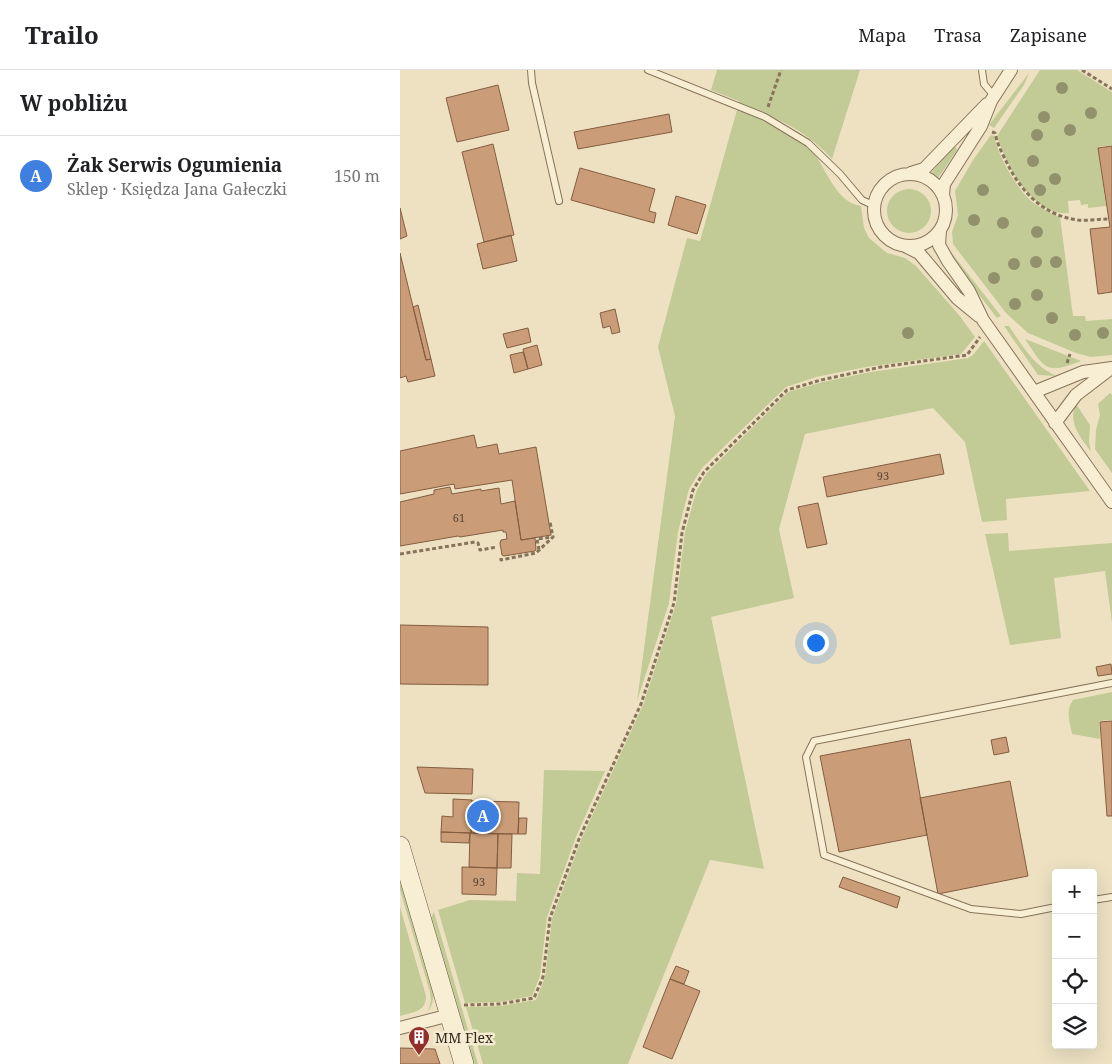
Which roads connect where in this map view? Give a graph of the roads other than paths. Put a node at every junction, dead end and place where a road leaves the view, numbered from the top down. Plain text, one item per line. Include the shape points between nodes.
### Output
1 (533, 70) edge
2 (648, 70) edge
3 (982, 70) edge
4 (1011, 70) edge
5 (992, 99) junction
6 (911, 174) junction
7 (943, 195) junction
8 (559, 201) dead end
9 (873, 205) junction
10 (940, 230) junction
11 (906, 246) junction
12 (983, 320) junction
13 (1111, 369) edge
14 (1034, 392) junction
15 (1054, 423) junction
16 (1112, 502) edge
17 (1112, 683) edge
18 (400, 846) edge
19 (1112, 897) edge
20 (1097, 899) edge
21 (1052, 909) edge
22 (457, 1010) junction
23 (400, 1028) edge
24 (464, 1064) edge

1 - 8 lane via 532,83
2 - 9 lane via 765,117 808,143 862,200
3 - 5 lane via 984,84
4 - 5 street
5 - 6 street via 924,169
5 - 7 street via 980,126 944,184
6 - 7 street via 928,178
6 - 9 street via 887,181
7 - 10 street via 945,218
9 - 11 street via 879,230 895,243
10 - 11 street via 928,241
10 - 12 street via 939,245 969,291
11 - 12 street via 919,253 957,298
12 - 14 street
13 - 14 street via 1083,372
13 - 15 street via 1076,395
14 - 15 street
15 - 16 street
17 - 21 lane via 814,741 806,757 824,855 971,909 1022,914
18 - 22 main road
19 - 20 lane
22 - 23 street
22 - 24 main road

